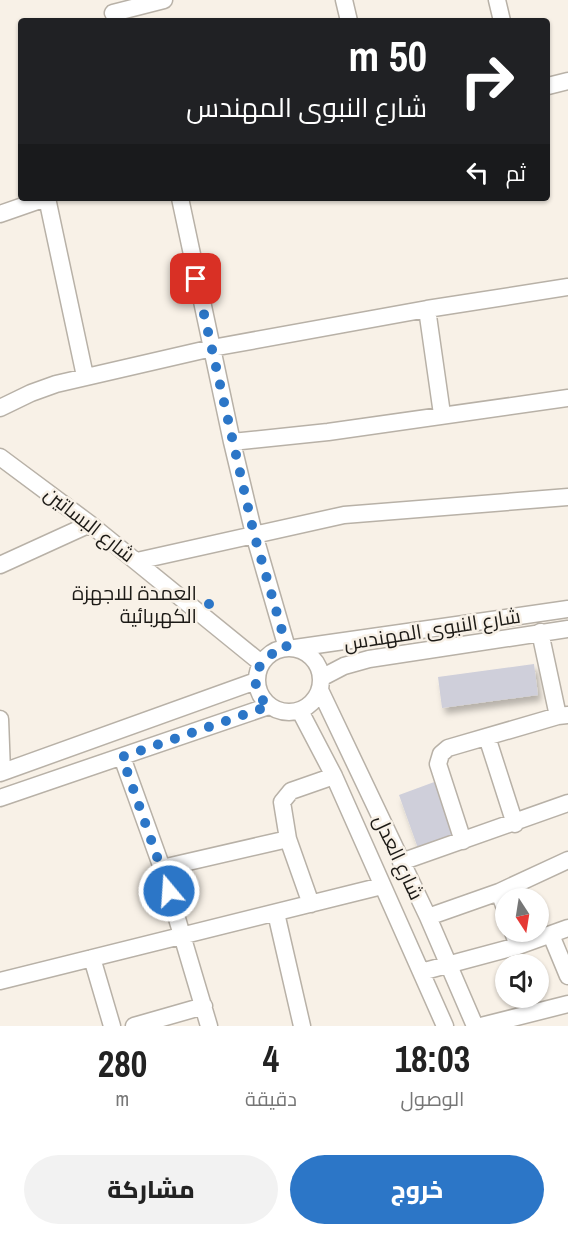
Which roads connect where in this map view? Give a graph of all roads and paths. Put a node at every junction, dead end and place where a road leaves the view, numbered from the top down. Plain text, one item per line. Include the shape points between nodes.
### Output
1 (164, 0) edge
2 (344, 0) edge
3 (497, 0) edge
4 (113, 11) edge
5 (348, 18) edge
6 (501, 18) edge
7 (568, 81) edge
8 (550, 86) edge
9 (38, 201) edge
10 (48, 201) edge
11 (181, 201) edge
12 (0, 213) edge
13 (568, 287) edge
14 (427, 309) junction
15 (212, 348) junction
16 (85, 376) junction
17 (568, 398) edge
18 (0, 408) edge
19 (442, 414) junction
20 (232, 442) junction
21 (0, 457) edge
22 (568, 497) edge
23 (90, 524) junction
24 (254, 534) junction
25 (137, 561) junction
26 (0, 565) edge
27 (568, 609) edge
28 (568, 629) edge
29 (540, 632) junction
30 (291, 648) junction
31 (261, 663) junction
32 (256, 681) junction
33 (321, 684) junction
34 (269, 706) junction
35 (300, 711) junction
36 (563, 716) edge
37 (0, 719) edge
38 (487, 737) junction
39 (122, 757) junction
40 (1, 772) edge
41 (334, 776) junction
42 (0, 798) edge
43 (568, 803) edge
44 (515, 824) junction
45 (288, 839) junction
46 (463, 841) junction
47 (568, 860) edge
48 (402, 862) junction
49 (162, 868) junction
50 (382, 886) junction
51 (508, 888) edge
52 (495, 893) edge
53 (311, 904) junction
54 (276, 913) junction
55 (428, 917) junction
56 (568, 928) edge
57 (551, 935) joint
58 (184, 936) junction
59 (507, 942) edge
60 (92, 958) junction
61 (449, 963) junction
62 (420, 972) junction
63 (568, 976) edge
64 (0, 981) edge
65 (568, 1004) edge
66 (204, 1006) junction
67 (112, 1026) edge
68 (134, 1026) edge
69 (209, 1026) edge
70 (302, 1026) edge
71 (445, 1026) edge
72 (475, 1026) edge
73 (481, 1026) edge

1 - 4 street
2 - 5 street
3 - 6 street
7 - 8 street
9 - 12 street
10 - 16 street
11 - 15 street
13 - 14 street
14 - 15 street
14 - 19 street
15 - 16 street
15 - 20 street
16 - 18 street via 31,393
17 - 19 street
19 - 20 street
20 - 24 street
21 - 23 street, شارع البساتين
22 - 24 street via 344,515
23 - 25 street, شارع البساتين
23 - 26 street
24 - 25 street
24 - 30 street
25 - 31 street, شارع البساتين
27 - 30 street, شارع النبوى المهندس
28 - 29 street, شارع النبوى المهندس
29 - 33 street, شارع النبوى المهندس via 369,659 344,666
29 - 36 street
30 - 31 street via 277,650
30 - 33 street via 313,659
31 - 32 street
32 - 34 street
32 - 40 street
33 - 35 street via 309,706
33 - 48 street, شارع العدل
34 - 35 street via 289,713
34 - 39 street
35 - 41 street, شارع العدل
36 - 38 street
37 - 40 street
38 - 44 street
38 - 46 street via 448,748 438,764
39 - 42 street
39 - 49 street
41 - 45 street via 291,791 283,799
41 - 50 street, شارع العدل
43 - 44 street
44 - 46 street
45 - 49 street
45 - 53 street
46 - 48 street
47 - 51 street
48 - 55 street, شارع العدل
49 - 58 street
50 - 53 street
50 - 62 street, شارع العدل
52 - 55 street
53 - 54 street
54 - 58 street
54 - 70 street
55 - 61 street, شارع العدل
56 - 57 street
57 - 63 street
58 - 60 street
58 - 66 street
59 - 61 street
60 - 64 street
60 - 67 street
61 - 62 street
61 - 72 street, شارع العدل
62 - 71 street, شارع العدل
65 - 73 street
66 - 68 street
66 - 69 street

